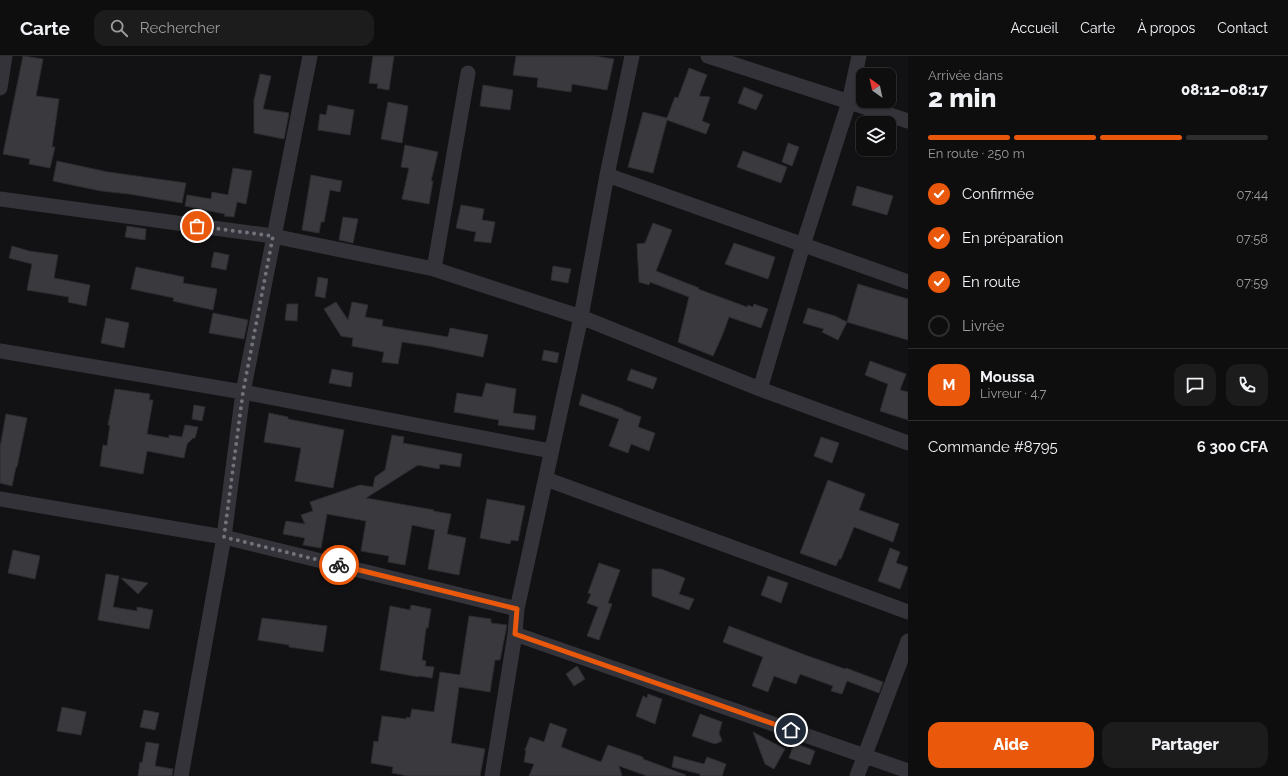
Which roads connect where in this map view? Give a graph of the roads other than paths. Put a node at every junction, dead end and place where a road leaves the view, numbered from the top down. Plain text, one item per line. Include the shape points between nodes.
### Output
1 (5, 56) edge
2 (310, 56) edge
3 (632, 56) edge
4 (708, 56) edge
5 (858, 56) edge
6 (468, 74) dead end
7 (0, 88) edge
8 (849, 102) junction
9 (908, 121) edge
10 (607, 175) junction
11 (0, 199) edge
12 (273, 236) junction
13 (803, 244) junction
14 (434, 269) junction
15 (908, 282) edge
16 (581, 317) junction
17 (0, 351) edge
18 (760, 389) junction
19 (243, 392) junction
20 (908, 443) edge
21 (551, 451) junction
22 (546, 479) junction
23 (0, 499) edge
24 (224, 537) junction
25 (517, 609) junction
26 (908, 612) edge
27 (515, 634) junction
28 (908, 641) edge
29 (864, 756) junction
30 (908, 772) edge
31 (182, 776) edge
32 (492, 776) edge
33 (857, 776) edge

1 - 7 street
2 - 12 street
3 - 10 street
4 - 8 street
5 - 8 street
6 - 14 street
8 - 9 street
8 - 13 street
10 - 13 street
10 - 16 street
11 - 12 street
12 - 14 street
12 - 19 street
13 - 15 street
13 - 18 street
14 - 16 street
16 - 18 street
16 - 21 street
17 - 19 street
18 - 20 street
19 - 21 street
19 - 24 street
21 - 22 street
22 - 25 street
22 - 26 street
23 - 24 street
24 - 25 street
24 - 31 street
25 - 27 street
27 - 29 street
27 - 32 street
28 - 29 street
29 - 30 street
29 - 33 street

